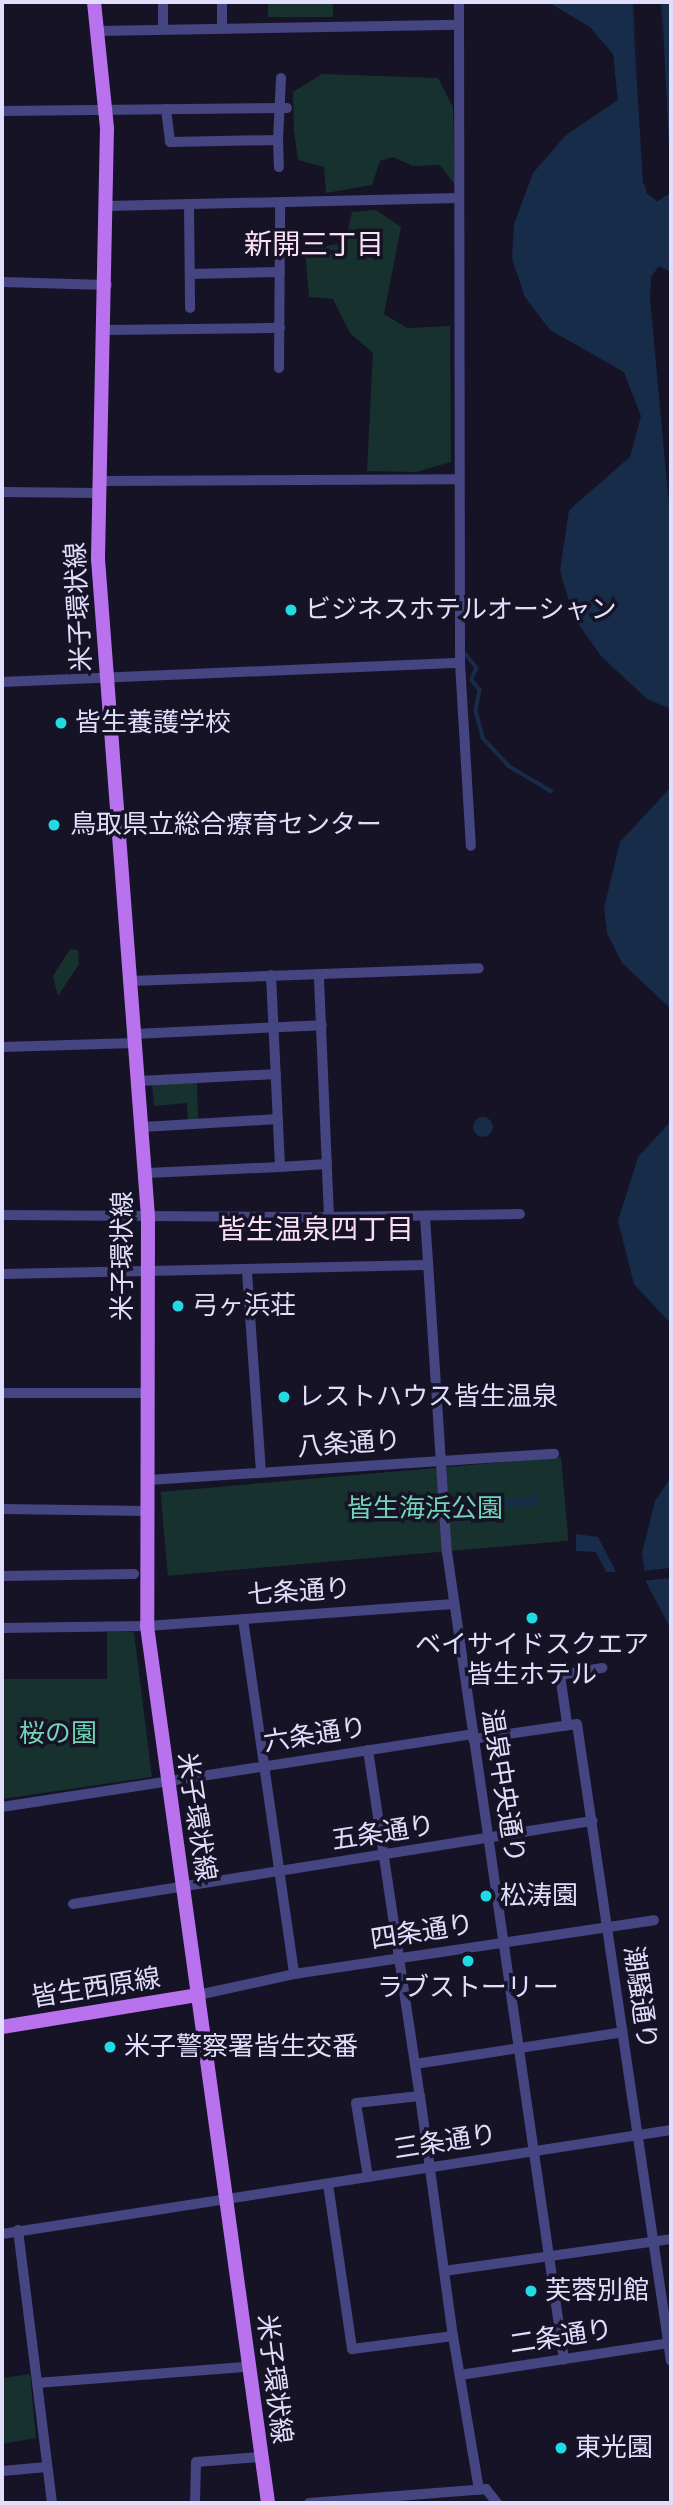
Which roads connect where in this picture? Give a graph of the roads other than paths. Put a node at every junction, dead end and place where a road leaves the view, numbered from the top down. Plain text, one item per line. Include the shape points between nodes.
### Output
1 (94, 2) edge
2 (163, 2) edge
3 (222, 2) edge
4 (459, 2) edge
5 (459, 25) junction
6 (222, 28) junction
7 (163, 29) junction
8 (98, 31) junction
9 (281, 78) dead end
10 (284, 108) junction
11 (166, 110) junction
12 (2, 111) edge
13 (106, 111) junction
14 (278, 140) junction
15 (279, 167) dead end
16 (458, 198) junction
17 (189, 205) junction
18 (280, 205) junction
19 (107, 206) junction
20 (279, 272) junction
21 (190, 274) junction
22 (2, 282) edge
23 (107, 285) junction
24 (190, 308) dead end
25 (280, 328) junction
26 (105, 330) junction
27 (279, 368) dead end
28 (459, 479) junction
29 (101, 487) junction
30 (2, 492) edge
31 (460, 663) junction
32 (107, 677) junction
33 (2, 682) edge
34 (471, 846) dead end
35 (479, 968) dead end
36 (319, 974) junction
37 (271, 975) junction
38 (130, 981) junction
39 (322, 1025) junction
40 (274, 1028) junction
41 (135, 1039) junction
42 (2, 1047) edge
43 (276, 1074) junction
44 (139, 1081) junction
45 (278, 1119) junction
46 (143, 1127) junction
47 (327, 1164) junction
48 (280, 1167) junction
49 (147, 1173) junction
50 (2, 1214) edge
51 (520, 1214) dead end
52 (425, 1216) junction
53 (148, 1217) junction
54 (329, 1217) junction
55 (426, 1265) junction
56 (247, 1272) junction
57 (2, 1273) edge
58 (148, 1274) junction
59 (2, 1393) edge
60 (148, 1393) junction
61 (554, 1454) dead end
62 (439, 1460) junction
63 (261, 1474) junction
64 (148, 1480) junction
65 (2, 1509) edge
66 (148, 1511) junction
67 (134, 1574) dead end
68 (2, 1576) edge
69 (453, 1604) junction
70 (243, 1619) junction
71 (147, 1626) junction
72 (2, 1628) edge
73 (602, 1668) dead end
74 (572, 1724) junction
75 (473, 1736) junction
76 (368, 1750) junction
77 (265, 1767) junction
78 (166, 1783) junction
79 (2, 1807) edge
80 (592, 1821) junction
81 (488, 1838) junction
82 (385, 1856) junction
83 (281, 1872) junction
84 (182, 1888) junction
85 (73, 1904) dead end
86 (654, 1920) dead end
87 (607, 1927) junction
88 (504, 1942) junction
89 (399, 1958) junction
90 (294, 1974) junction
91 (198, 1995) junction
92 (2, 2027) edge
93 (622, 2032) junction
94 (519, 2048) junction
95 (415, 2064) junction
96 (419, 2096) junction
97 (671, 2130) edge
98 (637, 2137) junction
99 (535, 2150) junction
100 (431, 2167) junction
101 (368, 2176) junction
102 (328, 2184) junction
103 (226, 2197) junction
104 (18, 2231) junction
105 (2, 2234) edge
106 (671, 2238) edge
107 (653, 2242) junction
108 (549, 2257) junction
109 (444, 2271) junction
110 (453, 2336) junction
111 (668, 2343) junction
112 (564, 2360) junction
113 (671, 2361) edge
114 (247, 2367) junction
115 (460, 2375) junction
116 (37, 2383) junction
117 (259, 2457) junction
118 (47, 2467) junction
119 (2, 2471) edge
120 (480, 2490) junction
121 (52, 2503) edge
122 (195, 2503) edge
123 (268, 2503) edge
124 (309, 2503) edge
125 (497, 2503) edge

1 - 8 main road, 米子環状線
2 - 7 street
3 - 6 street
4 - 5 street
5 - 6 street
5 - 16 street
6 - 7 street
7 - 8 street
8 - 13 main road, 米子環状線
9 - 10 street
10 - 11 street
10 - 14 street
11 - 13 street
11 - 14 street via 170,142
12 - 13 street
13 - 19 main road, 米子環状線
14 - 15 street
16 - 18 street
16 - 28 street
17 - 18 street
17 - 19 street
17 - 21 street
18 - 20 street
19 - 23 main road, 米子環状線
20 - 21 street
20 - 25 street
21 - 24 street
22 - 23 street
23 - 26 main road, 米子環状線
25 - 26 street
25 - 27 street
26 - 29 main road, 米子環状線
28 - 29 street
28 - 31 street
29 - 30 street
29 - 32 main road, 米子環状線 via 98,559
31 - 32 street
31 - 34 street
32 - 33 street
32 - 38 main road, 米子環状線
35 - 36 street
36 - 37 street
36 - 39 street
37 - 38 street
37 - 40 street
38 - 41 main road, 米子環状線
39 - 40 street
39 - 47 street
40 - 41 street
40 - 43 street
41 - 42 street
41 - 44 main road, 米子環状線
43 - 44 street
43 - 45 street
44 - 46 main road, 米子環状線
45 - 46 street
45 - 48 street
46 - 49 main road, 米子環状線
47 - 48 street
47 - 54 street
48 - 49 street
49 - 53 main road, 米子環状線
50 - 53 street
51 - 52 street
52 - 54 street
52 - 55 street, 温泉中央通り
53 - 54 street
53 - 58 main road, 米子環状線
55 - 56 street
55 - 62 street, 温泉中央通り
56 - 58 street
56 - 63 street
57 - 58 street
58 - 60 main road, 米子環状線
59 - 60 street
60 - 64 main road, 米子環状線
61 - 62 street, 八条通り
62 - 63 street, 八条通り
62 - 69 street, 温泉中央通り
63 - 64 street, 八条通り
64 - 66 main road, 米子環状線
65 - 66 street
66 - 71 main road, 米子環状線
67 - 68 street
69 - 70 street, 七条通り
69 - 75 street, 温泉中央通り
70 - 71 street, 七条通り
70 - 77 street
71 - 72 street, 七条通り
71 - 78 main road, 米子環状線
73 - 74 street, 潮騒通り via 559,1675
74 - 75 street, 六条通り
74 - 80 street, 潮騒通り
75 - 76 street, 六条通り
75 - 81 street, 温泉中央通り
76 - 77 street, 六条通り
76 - 82 street
77 - 78 street, 六条通り
77 - 83 street
78 - 79 street, 六条通り
78 - 84 main road, 米子環状線
80 - 81 street, 五条通り
80 - 87 street, 潮騒通り
81 - 82 street, 五条通り
81 - 88 street, 温泉中央通り
82 - 83 street, 五条通り
82 - 89 street
83 - 84 street, 五条通り
83 - 90 street
84 - 85 street, 五条通り
84 - 91 main road, 米子環状線
86 - 87 street, 四条通り
87 - 88 street, 四条通り
87 - 93 street, 潮騒通り
88 - 89 street, 四条通り
88 - 94 street, 温泉中央通り
89 - 90 street, 四条通り
89 - 95 street
90 - 91 street, 四条通り
91 - 92 main road, 皆生西原線
91 - 103 main road, 米子環状線
93 - 94 street
93 - 98 street, 潮騒通り
94 - 95 street
94 - 99 street, 温泉中央通り
95 - 96 street
96 - 100 street
96 - 101 street via 356,2103
97 - 98 street, 三条通り
98 - 99 street, 三条通り
98 - 107 street, 潮騒通り
99 - 100 street, 三条通り
99 - 108 street, 温泉中央通り
100 - 101 street, 三条通り
100 - 109 street
101 - 102 street, 三条通り
102 - 103 street, 三条通り
102 - 110 street via 352,2349
103 - 104 street, 三条通り
103 - 114 main road, 米子環状線
104 - 105 street, 三条通り
104 - 116 street
106 - 107 street
107 - 108 street
107 - 111 street, 潮騒通り
108 - 109 street
108 - 112 street, 温泉中央通り
109 - 110 street
110 - 115 street
111 - 112 street, 二条通り
111 - 113 street, 潮騒通り
112 - 115 street, 二条通り
114 - 116 street
114 - 117 main road, 米子環状線
115 - 120 street
116 - 118 street
117 - 122 street via 196,2462
117 - 123 main road, 米子環状線
118 - 119 street
118 - 121 street
120 - 124 street
120 - 125 street via 488,2490

